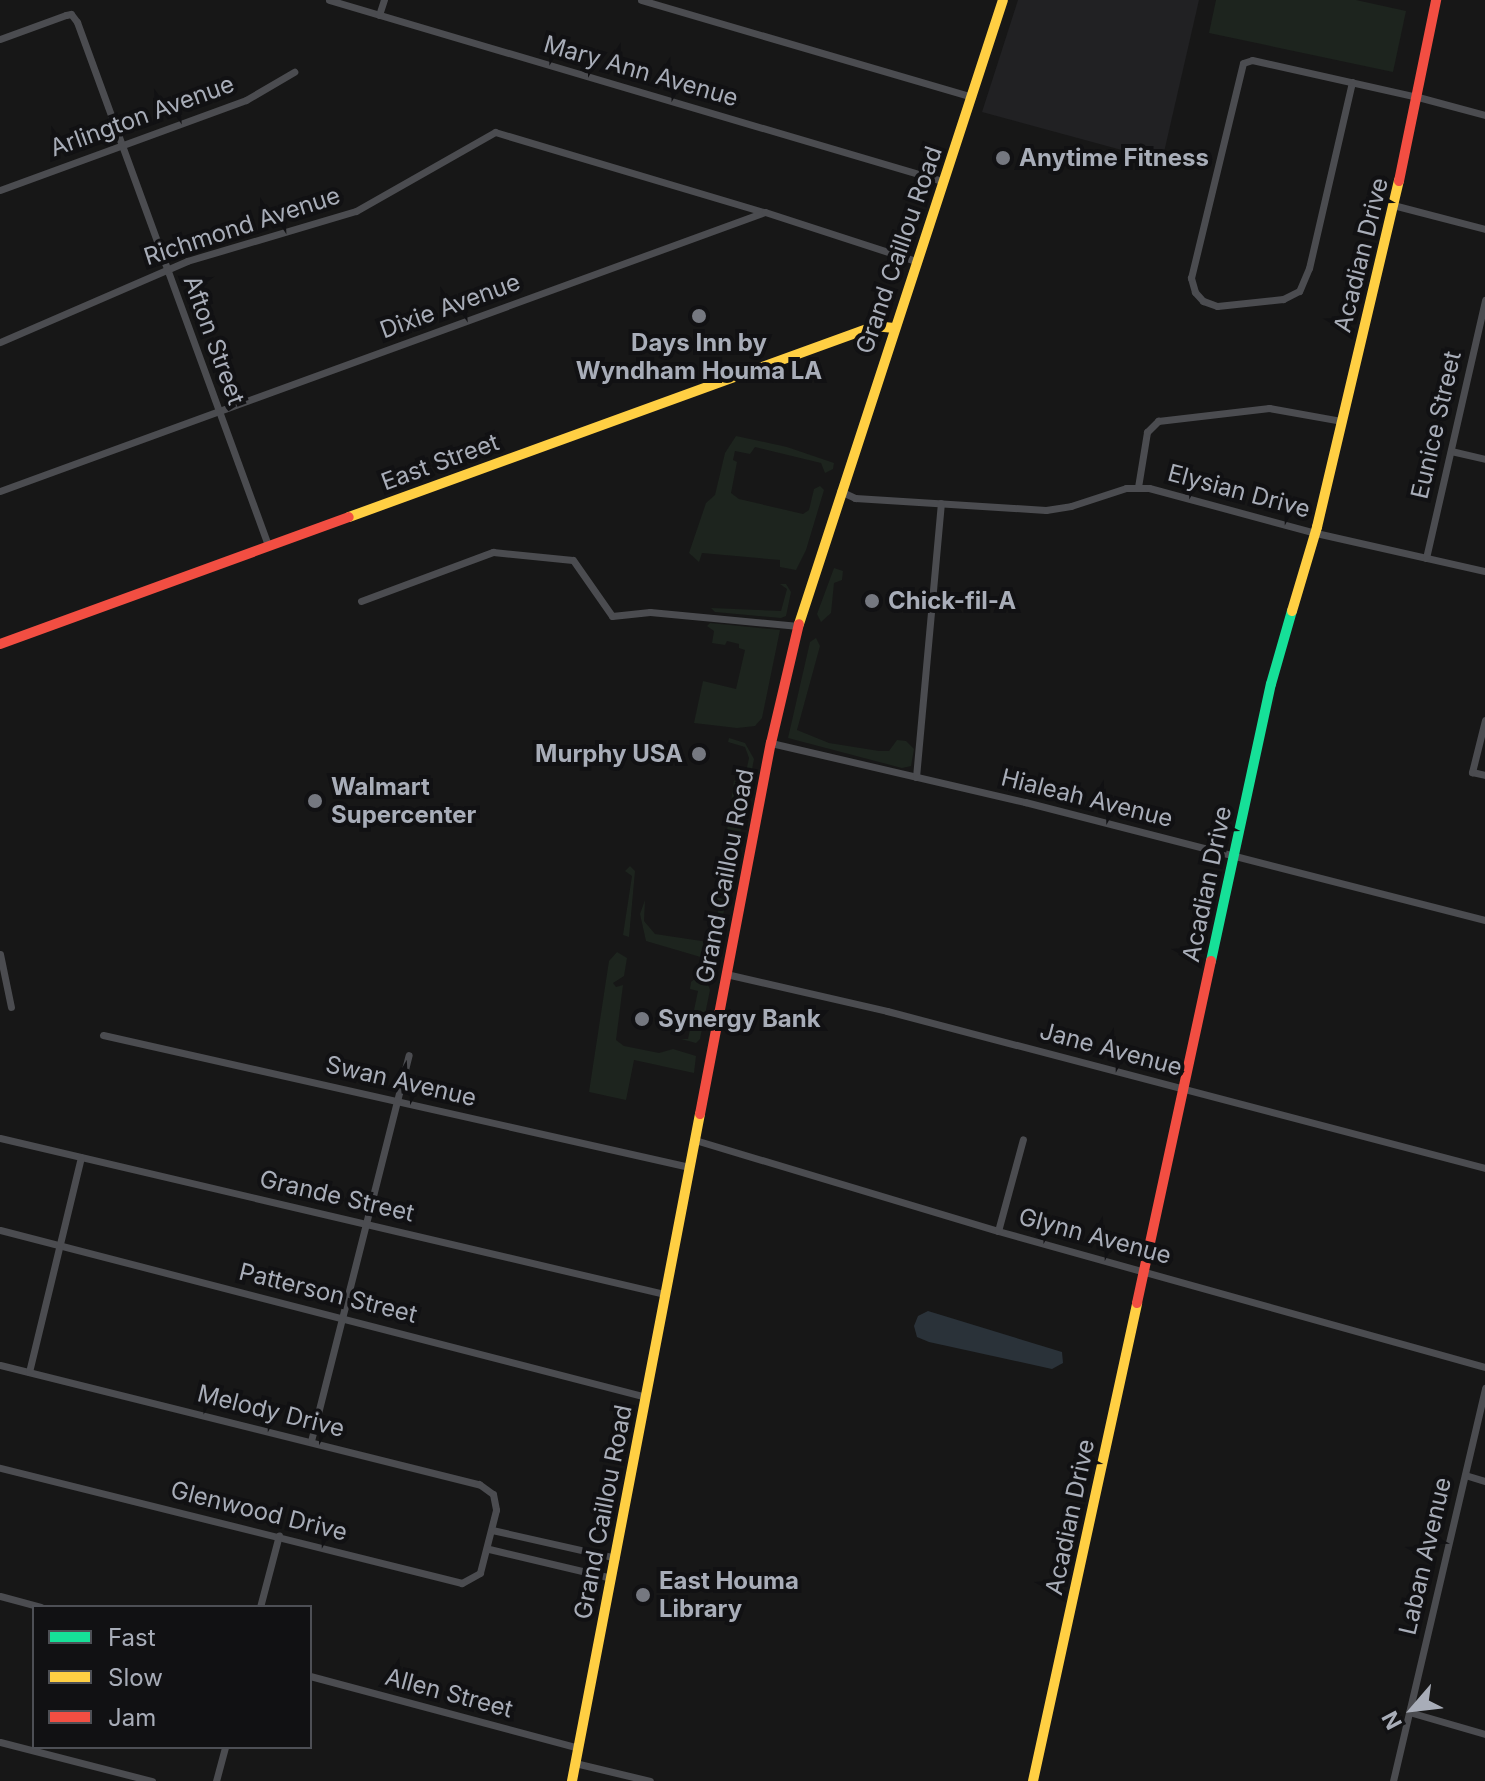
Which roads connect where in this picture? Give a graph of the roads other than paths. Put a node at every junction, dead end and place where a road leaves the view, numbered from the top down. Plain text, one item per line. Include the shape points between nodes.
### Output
1 (329, 0) edge
2 (384, 0) edge
3 (641, 0) edge
4 (1003, 0) edge
5 (1436, 0) edge
6 (379, 15) junction
7 (0, 39) edge
8 (294, 72) dead end
9 (1352, 82) junction
10 (972, 97) junction
11 (1418, 97) junction
12 (1485, 115) edge
13 (122, 145) junction
14 (942, 181) junction
15 (0, 190) edge
16 (1393, 205) junction
17 (765, 212) junction
18 (1485, 229) edge
19 (916, 261) junction
20 (167, 269) junction
21 (1485, 300) edge
22 (894, 328) junction
23 (1476, 341) junction
24 (0, 342) edge
25 (1485, 343) edge
26 (219, 411) junction
27 (1341, 421) junction
28 (1451, 451) junction
29 (1485, 459) edge
30 (1138, 487) junction
31 (0, 491) edge
32 (840, 491) junction
33 (941, 503) junction
34 (1316, 533) junction
35 (268, 545) junction
36 (1426, 558) junction
37 (1485, 571) edge
38 (361, 601) dead end
39 (798, 626) junction
40 (0, 644) edge
41 (1485, 720) edge
42 (771, 743) junction
43 (1485, 775) edge
44 (916, 777) junction
45 (1233, 855) junction
46 (1485, 920) edge
47 (0, 954) edge
48 (726, 974) junction
49 (11, 1007) dead end
50 (103, 1035) dead end
51 (409, 1055) dead end
52 (1183, 1089) junction
53 (395, 1099) junction
54 (0, 1138) edge
55 (1023, 1139) dead end
56 (695, 1140) junction
57 (81, 1157) junction
58 (689, 1167) junction
59 (1485, 1168) edge
60 (366, 1224) junction
61 (0, 1230) edge
62 (998, 1231) junction
63 (60, 1245) junction
64 (1143, 1269) junction
65 (664, 1294) junction
66 (341, 1316) junction
67 (0, 1365) edge
68 (1485, 1367) edge
69 (29, 1372) junction
70 (1485, 1388) edge
71 (646, 1397) junction
72 (311, 1441) junction
73 (0, 1468) edge
74 (1465, 1475) junction
75 (1485, 1481) edge
76 (492, 1530) junction
77 (279, 1535) junction
78 (489, 1549) junction
79 (616, 1558) junction
80 (612, 1578) junction
81 (0, 1596) edge
82 (34, 1605) edge
83 (261, 1605) edge
84 (312, 1677) edge
85 (1409, 1712) junction
86 (1485, 1734) edge
87 (0, 1742) edge
88 (578, 1748) junction
89 (224, 1749) edge
90 (575, 1763) junction
91 (152, 1781) edge
92 (216, 1781) edge
93 (572, 1781) edge
94 (650, 1781) edge
95 (1033, 1781) edge
96 (1393, 1781) edge

1 - 6 street, Mary Ann Avenue
2 - 6 street
3 - 10 street
4 - 10 street, Grand Caillou Road
5 - 11 street, Acadian Drive
6 - 14 street, Mary Ann Avenue
7 - 13 street, Afton Street via 71,14
8 - 13 street, Arlington Avenue via 246,100
9 - 9 street via 1252,60 1243,63 1191,278 1195,292 1212,305 1283,299 1299,291 1309,268
9 - 11 street
10 - 14 street, Grand Caillou Road
11 - 12 street
11 - 16 street, Acadian Drive
13 - 15 street, Arlington Avenue
13 - 20 street, Afton Street
14 - 19 street, Grand Caillou Road
16 - 18 street
16 - 27 street, Acadian Drive
17 - 19 street
17 - 20 street, Richmond Avenue via 495,132 356,211
17 - 26 street, Dixie Avenue
19 - 22 street, Grand Caillou Road
20 - 24 street, Richmond Avenue
20 - 26 street, Afton Street
21 - 23 street, Eunice Street
22 - 32 street, Grand Caillou Road
22 - 35 street, East Street via 866,329
23 - 25 street
23 - 28 street, Eunice Street
26 - 31 street, Dixie Avenue
26 - 35 street, Afton Street
27 - 30 street via 1269,408 1154,423 1147,432
27 - 34 street, Acadian Drive
28 - 29 street
28 - 36 street, Eunice Street
30 - 33 street, Elysian Drive via 1046,510
30 - 34 street, Elysian Drive
32 - 33 street, Elysian Drive via 855,498
32 - 39 street, Grand Caillou Road
33 - 44 street
34 - 36 street, Elysian Drive
34 - 45 street, Acadian Drive via 1271,684
35 - 40 street, East Street
36 - 37 street, Elysian Drive
38 - 39 street via 493,552 573,560 612,616 650,612
39 - 42 street, Grand Caillou Road
41 - 43 street via 1472,772
42 - 44 street, Hialeah Avenue
42 - 48 street, Grand Caillou Road
44 - 45 street, Hialeah Avenue
45 - 46 street, Hialeah Avenue
45 - 52 street, Acadian Drive
47 - 49 street
48 - 52 street, Jane Avenue
48 - 56 street, Grand Caillou Road
50 - 53 street, Swan Avenue
51 - 53 street
52 - 59 street, Jane Avenue
52 - 64 street, Acadian Drive
53 - 58 street, Swan Avenue
53 - 60 street
54 - 57 street, Grande Street
55 - 62 street
56 - 58 street, Grand Caillou Road
56 - 62 street, Glynn Avenue
57 - 60 street, Grande Street
57 - 63 street
58 - 65 street, Grand Caillou Road
60 - 65 street, Grande Street
60 - 66 street
61 - 63 street, Patterson Street
62 - 64 street, Glynn Avenue
63 - 66 street, Patterson Street
63 - 69 street
64 - 68 street, Glynn Avenue
64 - 95 street, Acadian Drive
65 - 71 street, Grand Caillou Road
66 - 71 street, Patterson Street
66 - 72 street
67 - 69 street, Melody Drive
69 - 72 street, Melody Drive
70 - 74 street, Laban Avenue
71 - 79 street, Grand Caillou Road
72 - 76 street, Melody Drive via 488,1488 496,1501
73 - 77 street, Glenwood Drive
74 - 75 street
74 - 85 street, Laban Avenue
76 - 78 street, Melody Drive
76 - 79 street
77 - 78 street, Glenwood Drive via 462,1583 480,1573
77 - 83 street
78 - 80 street
79 - 80 street, Grand Caillou Road
80 - 88 street, Grand Caillou Road
81 - 82 street
84 - 88 street, Allen Street
85 - 86 street
85 - 96 street, Laban Avenue
87 - 91 street
88 - 90 street, Grand Caillou Road
89 - 92 street
90 - 93 street, Grand Caillou Road
90 - 94 street

